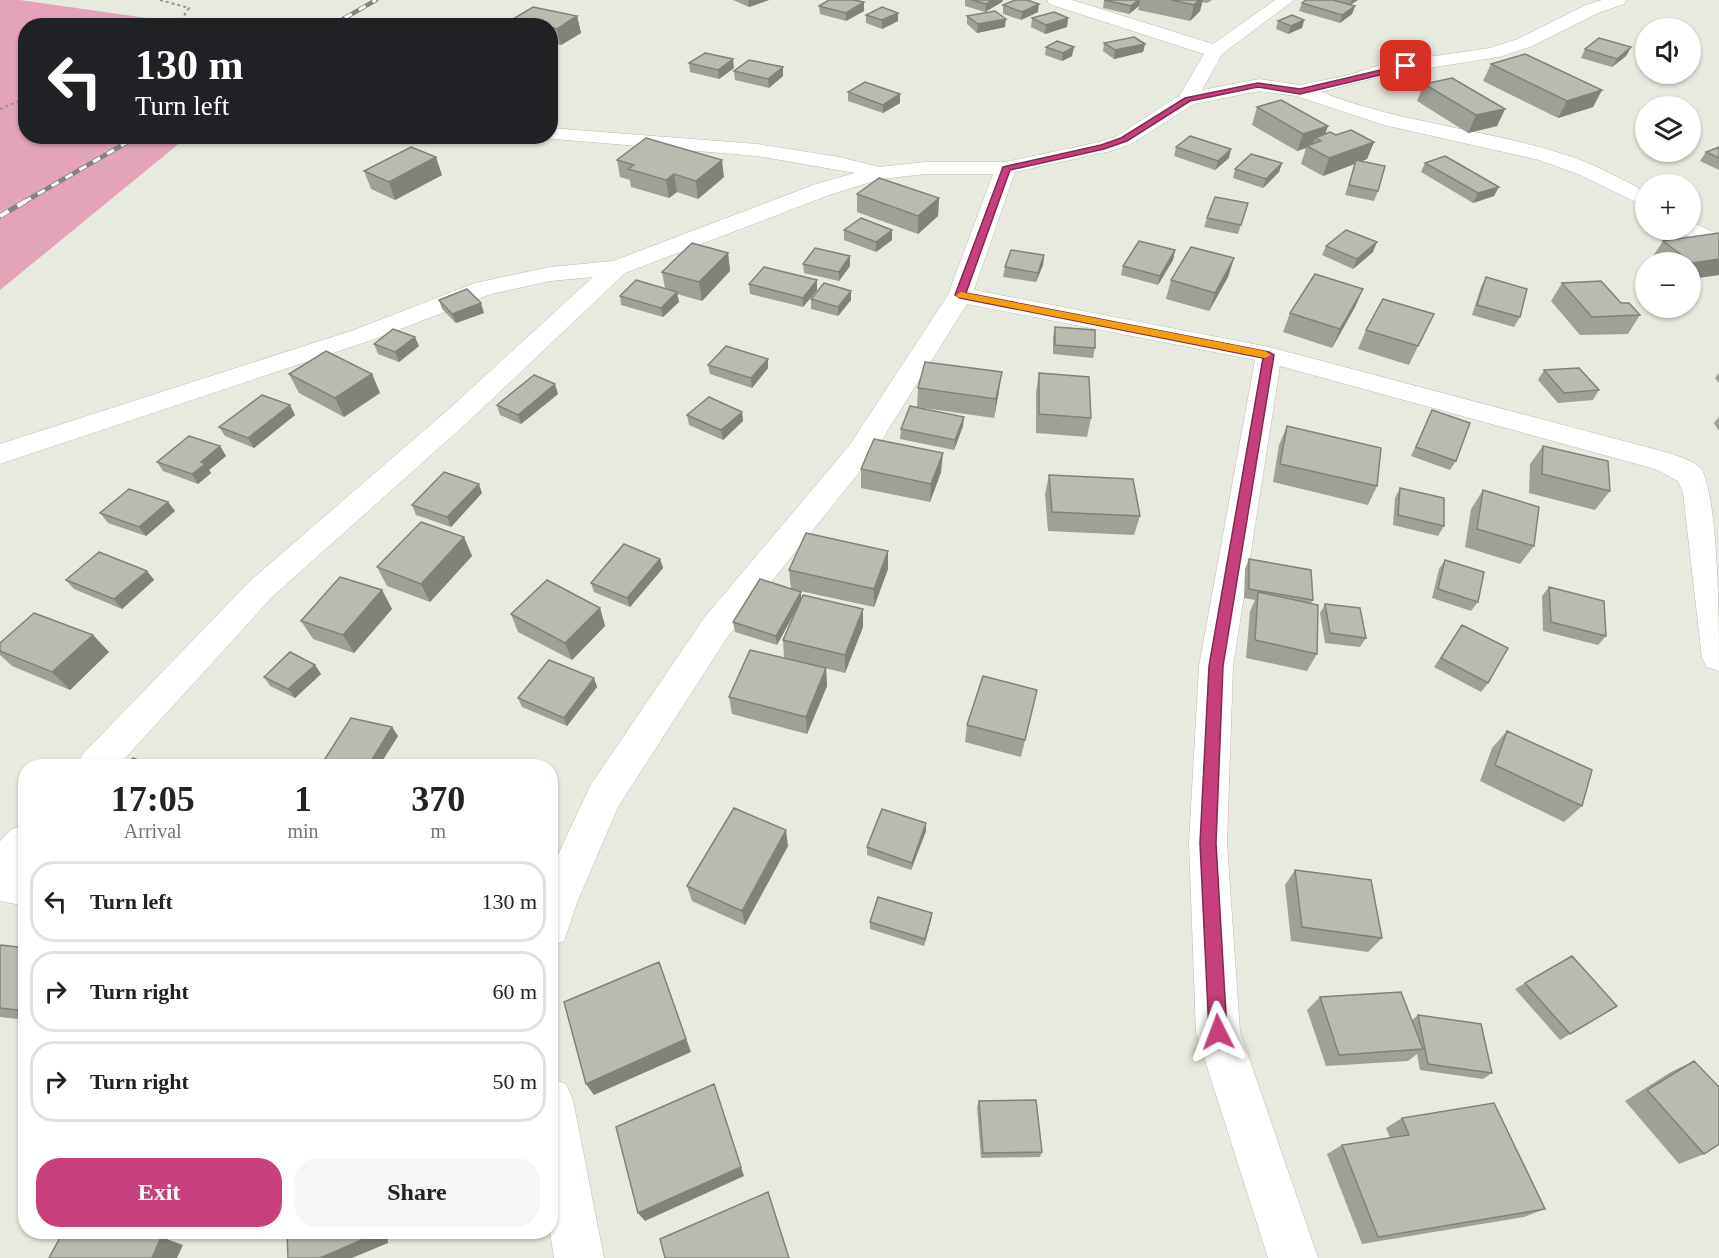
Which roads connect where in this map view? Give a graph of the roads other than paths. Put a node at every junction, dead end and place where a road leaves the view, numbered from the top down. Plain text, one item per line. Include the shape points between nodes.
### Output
1 (1055, 0) edge
2 (1286, 0) edge
3 (1618, 0) edge
4 (1215, 51) junction
5 (1300, 91) junction
6 (1188, 99) junction
7 (558, 135) edge
8 (1006, 168) junction
9 (879, 173) junction
10 (1635, 195) edge
11 (1701, 234) edge
12 (1719, 245) edge
13 (617, 268) junction
14 (960, 295) junction
15 (1269, 355) junction
16 (0, 454) edge
17 (1719, 658) edge
18 (102, 759) edge
19 (18, 849) edge
20 (0, 868) edge
21 (0, 883) edge
22 (18, 886) edge
23 (558, 900) edge
24 (558, 1144) edge
25 (579, 1258) edge
26 (1293, 1258) edge

1 - 4 street
2 - 4 street
3 - 5 street via 1493,53 1387,69
4 - 6 street
5 - 6 street via 1258,85
5 - 10 street via 1377,116 1547,156 1605,177
6 - 8 street via 1124,140
7 - 9 street via 799,154
8 - 9 street via 926,168
8 - 14 street
9 - 13 street via 824,189
11 - 12 street
13 - 16 street via 550,274 484,288 363,335
13 - 18 street via 459,415 262,588
14 - 15 street
14 - 23 street via 860,453 716,627 603,798
15 - 17 street via 1665,462 1690,475 1698,493
15 - 26 street via 1216,666 1208,843 1218,1032
19 - 20 street
21 - 22 street
24 - 25 street

